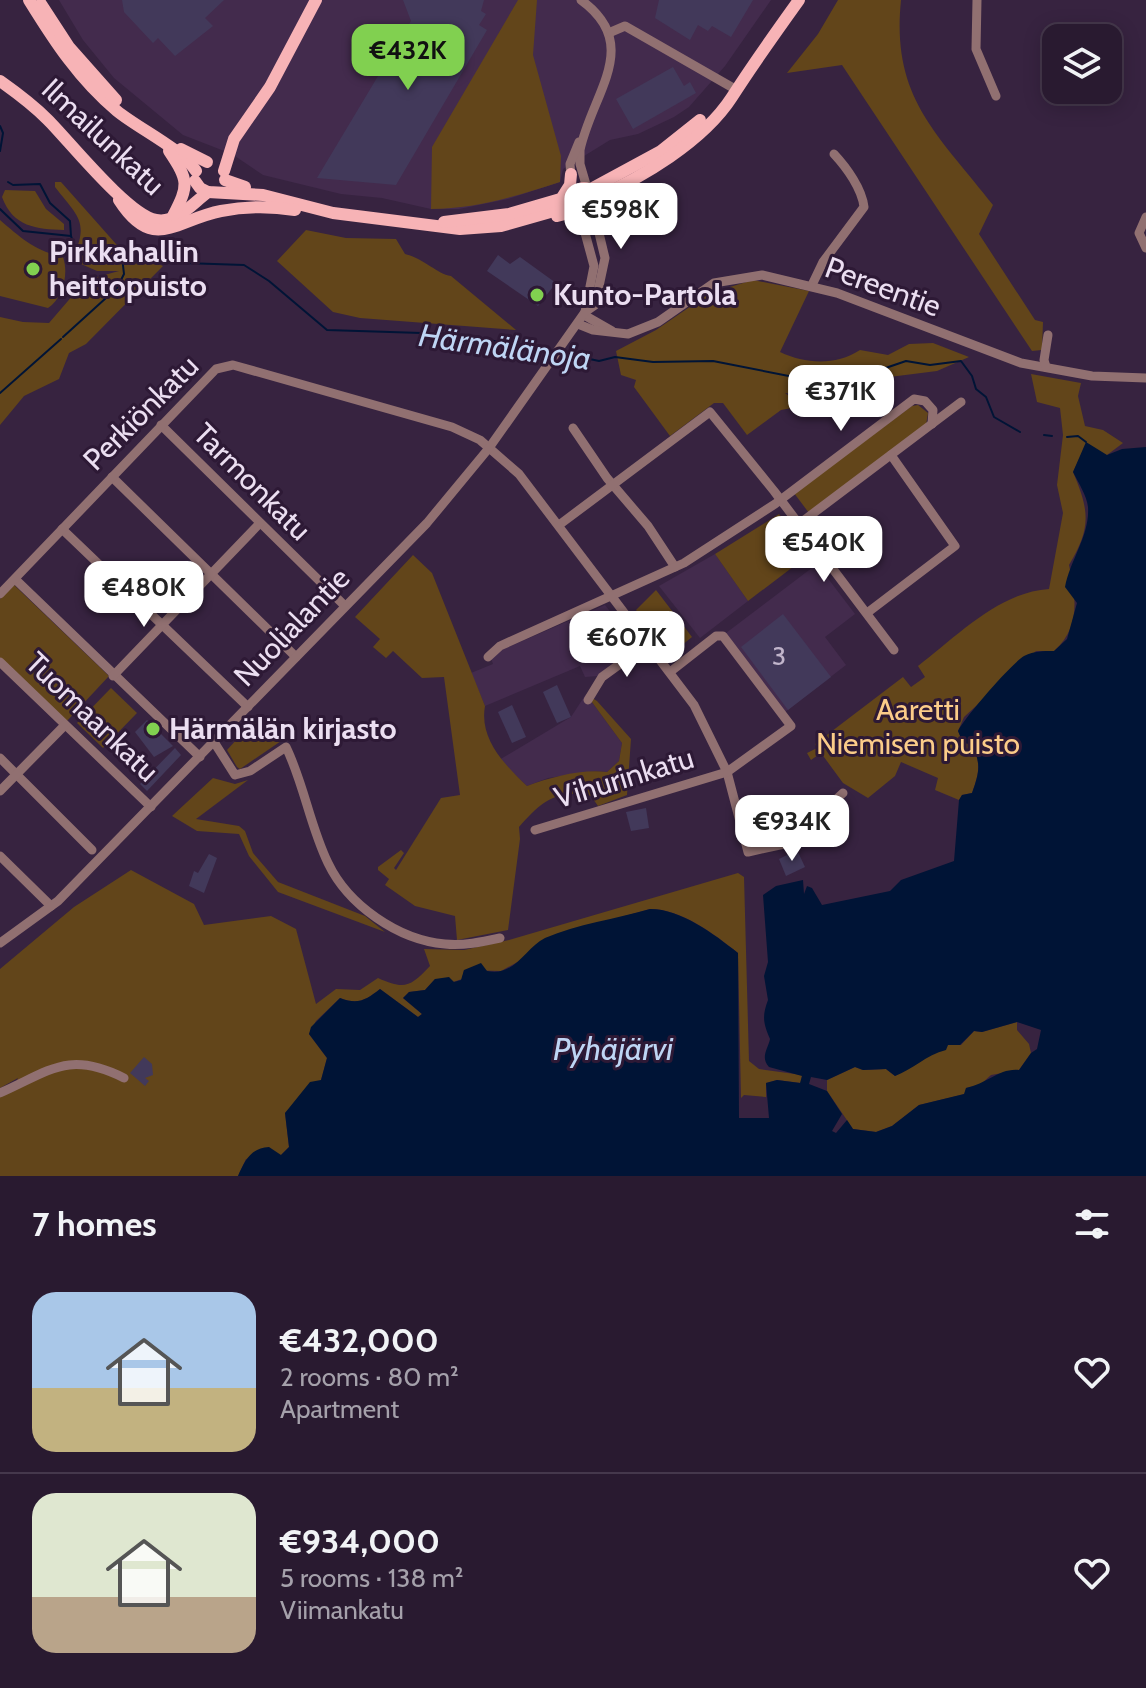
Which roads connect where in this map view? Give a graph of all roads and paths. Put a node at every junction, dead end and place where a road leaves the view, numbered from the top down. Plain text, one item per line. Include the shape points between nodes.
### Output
1 (17, 0) edge
2 (29, 0) edge
3 (39, 0) edge
4 (316, 0) edge
5 (322, 0) edge
6 (581, 0) edge
7 (977, 0) edge
8 (795, 6) edge
9 (309, 15) junction
10 (44, 28) junction
11 (611, 32) junction
12 (0, 81) edge
13 (735, 89) junction
14 (996, 96) dead end
15 (583, 135) junction
16 (167, 148) junction
17 (834, 154) dead end
18 (571, 174) junction
19 (195, 176) junction
20 (216, 176) junction
21 (111, 187) junction
22 (617, 189) junction
23 (583, 196) junction
24 (558, 200) junction
25 (322, 210) junction
26 (173, 216) junction
27 (538, 216) junction
28 (1146, 217) edge
29 (583, 221) junction
30 (429, 224) junction
31 (597, 226) junction
32 (1146, 248) edge
33 (812, 285) junction
34 (582, 317) junction
35 (1048, 335) dead end
36 (1046, 367) junction
37 (1146, 378) edge
38 (961, 402) dead end
39 (932, 424) junction
40 (161, 425) junction
41 (573, 428) dead end
42 (489, 448) junction
43 (891, 455) junction
44 (112, 477) junction
45 (613, 485) junction
46 (780, 500) junction
47 (260, 523) junction
48 (799, 524) junction
49 (559, 525) junction
50 (62, 529) junction
51 (675, 567) junction
52 (210, 574) junction
53 (15, 579) junction
54 (0, 594) edge
55 (613, 596) junction
56 (345, 606) junction
57 (867, 613) junction
58 (163, 625) junction
59 (649, 643) junction
60 (894, 650) dead end
61 (296, 657) junction
62 (488, 657) dead end
63 (0, 662) edge
64 (670, 672) junction
65 (113, 676) junction
66 (588, 700) dead end
67 (248, 707) junction
68 (65, 725) junction
69 (214, 742) junction
70 (200, 757) junction
71 (0, 758) edge
72 (727, 772) junction
73 (16, 775) junction
74 (0, 791) edge
75 (843, 793) dead end
76 (151, 807) junction
77 (535, 830) dead end
78 (92, 850) dead end
79 (0, 856) edge
80 (51, 906) junction
81 (500, 938) dead end
82 (0, 943) edge
83 (124, 1078) dead end
84 (0, 1093) edge

1 - 10 main road
2 - 10 main road
3 - 20 main road via 69,47 121,105
4 - 9 main road
5 - 9 main road
6 - 11 street
7 - 14 street via 976,49
8 - 13 main road
9 - 20 main road
10 - 16 main road via 97,93
11 - 13 street via 625,26
11 - 15 street via 610,63
12 - 21 main road, Ilmailunkatu via 41,114
13 - 22 main road via 690,141
13 - 23 main road via 687,132 631,170 594,183
15 - 18 street via 571,158
15 - 23 street
16 - 19 main road via 187,160
16 - 26 main road via 186,184
17 - 33 street via 864,201 862,214 823,262
18 - 23 street
18 - 24 main road via 568,191
19 - 20 main road, Ilmailunkatu
19 - 20 main road via 200,188
19 - 26 main road, Ilmailunkatu via 190,198
20 - 25 main road
20 - 26 main road, Ilmailunkatu via 188,210
21 - 25 main road via 130,216 155,230 242,207
21 - 26 main road, Ilmailunkatu via 147,217
22 - 23 main road
22 - 31 main road via 604,204
23 - 24 main road
23 - 27 main road
23 - 29 street, Nuolialantie
23 - 31 street, Nuolialantie
24 - 30 main road via 509,214
25 - 30 main road
27 - 29 main road via 569,213
27 - 30 main road via 480,228
28 - 32 street via 1139,233
29 - 34 street, Nuolialantie via 594,266
31 - 34 street, Nuolialantie via 604,264 595,305
33 - 34 street, Pereentie via 762,275 714,283 628,334
33 - 36 street, Pereentie via 1018,362
34 - 42 street, Nuolialantie
35 - 36 street
36 - 37 street, Pereentie
38 - 39 street
39 - 43 street
39 - 46 street via 933,410 914,399
40 - 42 street, Perkiönkatu via 216,369 233,365 452,427
40 - 44 street, Perkiönkatu
40 - 47 street, Tarmonkatu
41 - 45 street
42 - 49 street, Perkiönkatu via 519,474
42 - 56 street, Nuolialantie via 427,523
43 - 48 street
43 - 57 street via 955,546
44 - 50 street, Perkiönkatu
44 - 52 street
45 - 46 street via 710,412
45 - 49 street
45 - 51 street
46 - 48 street
46 - 51 street
47 - 52 street
47 - 56 street, Tarmonkatu
48 - 57 street
49 - 55 street, Perkiönkatu
50 - 53 street, Perkiönkatu
50 - 58 street
51 - 55 street
52 - 58 street
52 - 61 street
53 - 54 street, Perkiönkatu
53 - 65 street
55 - 59 street, Perkiönkatu
55 - 62 street via 500,646
56 - 61 street, Nuolialantie
57 - 60 street
58 - 65 street
58 - 67 street
59 - 64 street, Perkiönkatu
59 - 66 street via 602,677
61 - 67 street, Nuolialantie
63 - 68 street, Tuomaankatu
64 - 72 street, Perkiönkatu via 707,727
64 - 72 street, Vihurinkatu via 723,636 791,726
65 - 70 street
67 - 69 street, Nuolialantie
68 - 73 street
68 - 76 street, Tuomaankatu
69 - 70 street, Nuolialantie
69 - 81 street via 235,775 286,747 328,862 343,886 392,927 423,941 456,945
70 - 76 street, Nuolialantie
71 - 73 street
72 - 75 street, Perkiönkatu via 748,852 789,843
72 - 77 street, Vihurinkatu
73 - 74 street
73 - 78 street
76 - 80 street, Nuolialantie
79 - 80 street
80 - 82 street, Nuolialantie
83 - 84 street via 93,1067 60,1065

